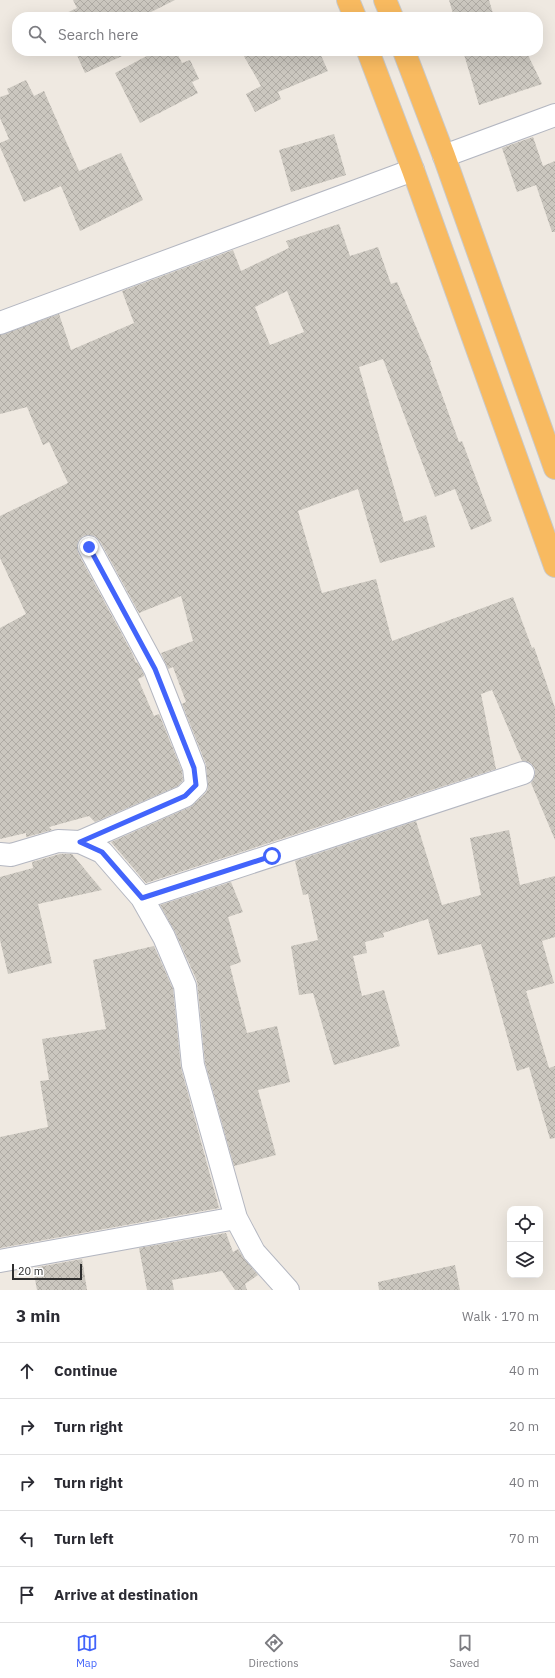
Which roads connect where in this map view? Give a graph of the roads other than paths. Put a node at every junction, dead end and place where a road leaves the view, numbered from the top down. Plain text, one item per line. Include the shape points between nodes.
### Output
1 (348, 0) edge
2 (385, 0) edge
3 (353, 12) edge
4 (390, 12) edge
5 (370, 56) edge
6 (406, 56) edge
7 (555, 115) edge
8 (444, 156) junction
9 (413, 170) junction
10 (0, 323) edge
11 (555, 468) edge
12 (89, 547) dead end
13 (555, 566) edge
14 (523, 773) dead end
15 (80, 842) junction
16 (0, 854) edge
17 (142, 898) junction
18 (236, 1218) junction
19 (0, 1261) edge
20 (288, 1290) edge

1 - 3 highway
2 - 4 highway
5 - 9 highway
6 - 8 highway
7 - 8 street
8 - 11 highway
9 - 10 street
9 - 13 highway
12 - 15 street via 155,669 194,768 196,785 185,796
14 - 17 street
15 - 16 street via 58,841 11,854
15 - 17 street via 102,852
17 - 18 street via 164,937 185,986 194,1065
18 - 19 street
18 - 20 street via 254,1252

